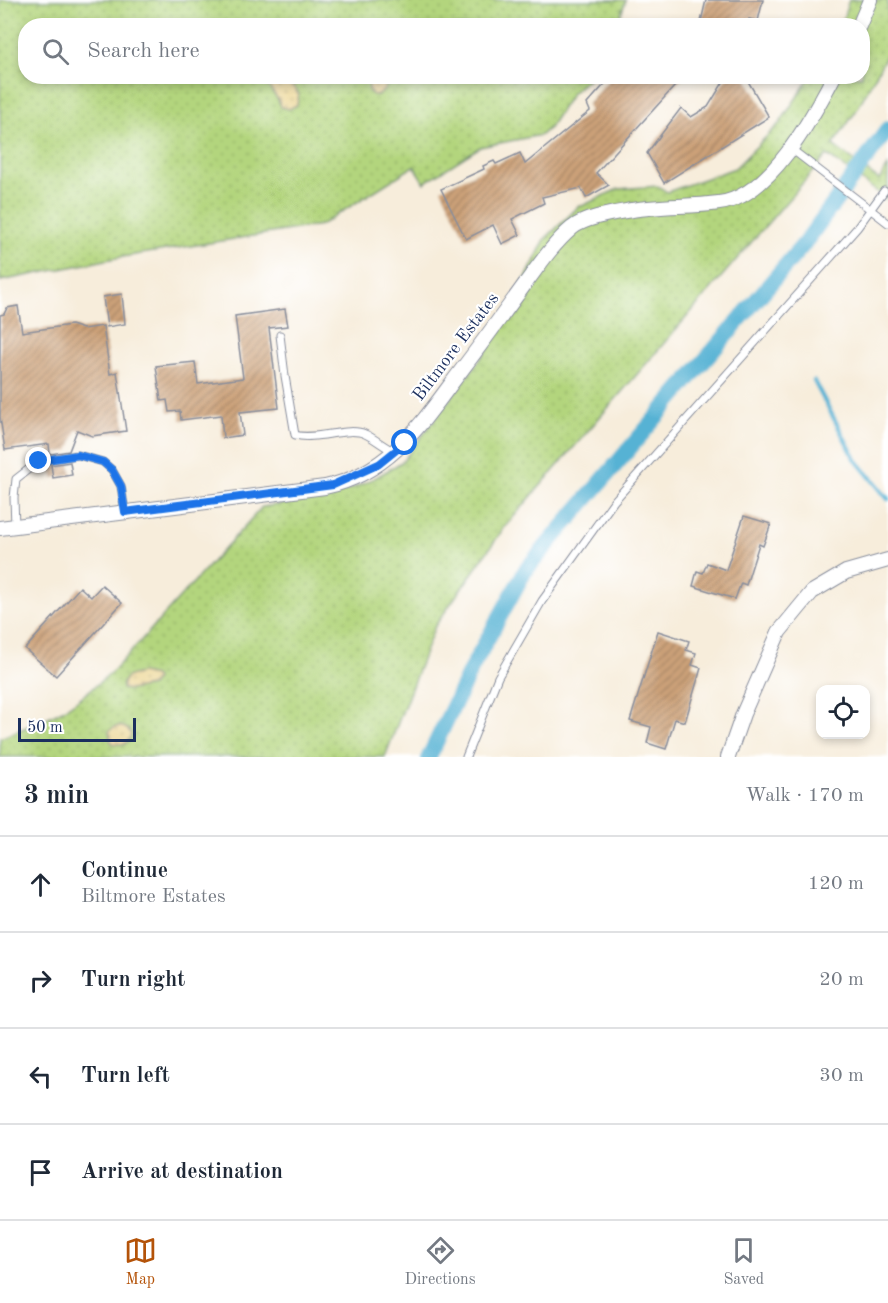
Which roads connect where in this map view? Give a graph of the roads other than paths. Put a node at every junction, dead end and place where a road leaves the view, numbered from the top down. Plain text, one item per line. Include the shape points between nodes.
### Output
1 (870, 0) edge
2 (863, 18) edge
3 (829, 84) edge
4 (789, 148) junction
5 (884, 191) dead end
6 (871, 209) junction
7 (888, 223) edge
8 (280, 335) dead end
9 (395, 452) junction
10 (125, 512) junction
11 (15, 526) junction
12 (0, 528) edge
13 (888, 560) edge
14 (466, 757) edge
15 (728, 757) edge

1 - 2 street
3 - 4 street, Biltmore Estates
4 - 6 lane
4 - 9 street, Biltmore Estates via 764,180 747,194 731,200 608,214 571,229 536,269 421,425
5 - 6 lane
6 - 7 lane
6 - 14 lane via 614,501 542,601 498,677
8 - 9 lane via 295,435 305,438 364,433
9 - 10 street, Biltmore Estates via 333,485
10 - 11 street, Biltmore Estates
10 - 11 lane via 121,486 112,470 103,462 78,455 39,461 16,479
11 - 12 street, Biltmore Estates
13 - 15 street via 846,572 812,592 778,632

